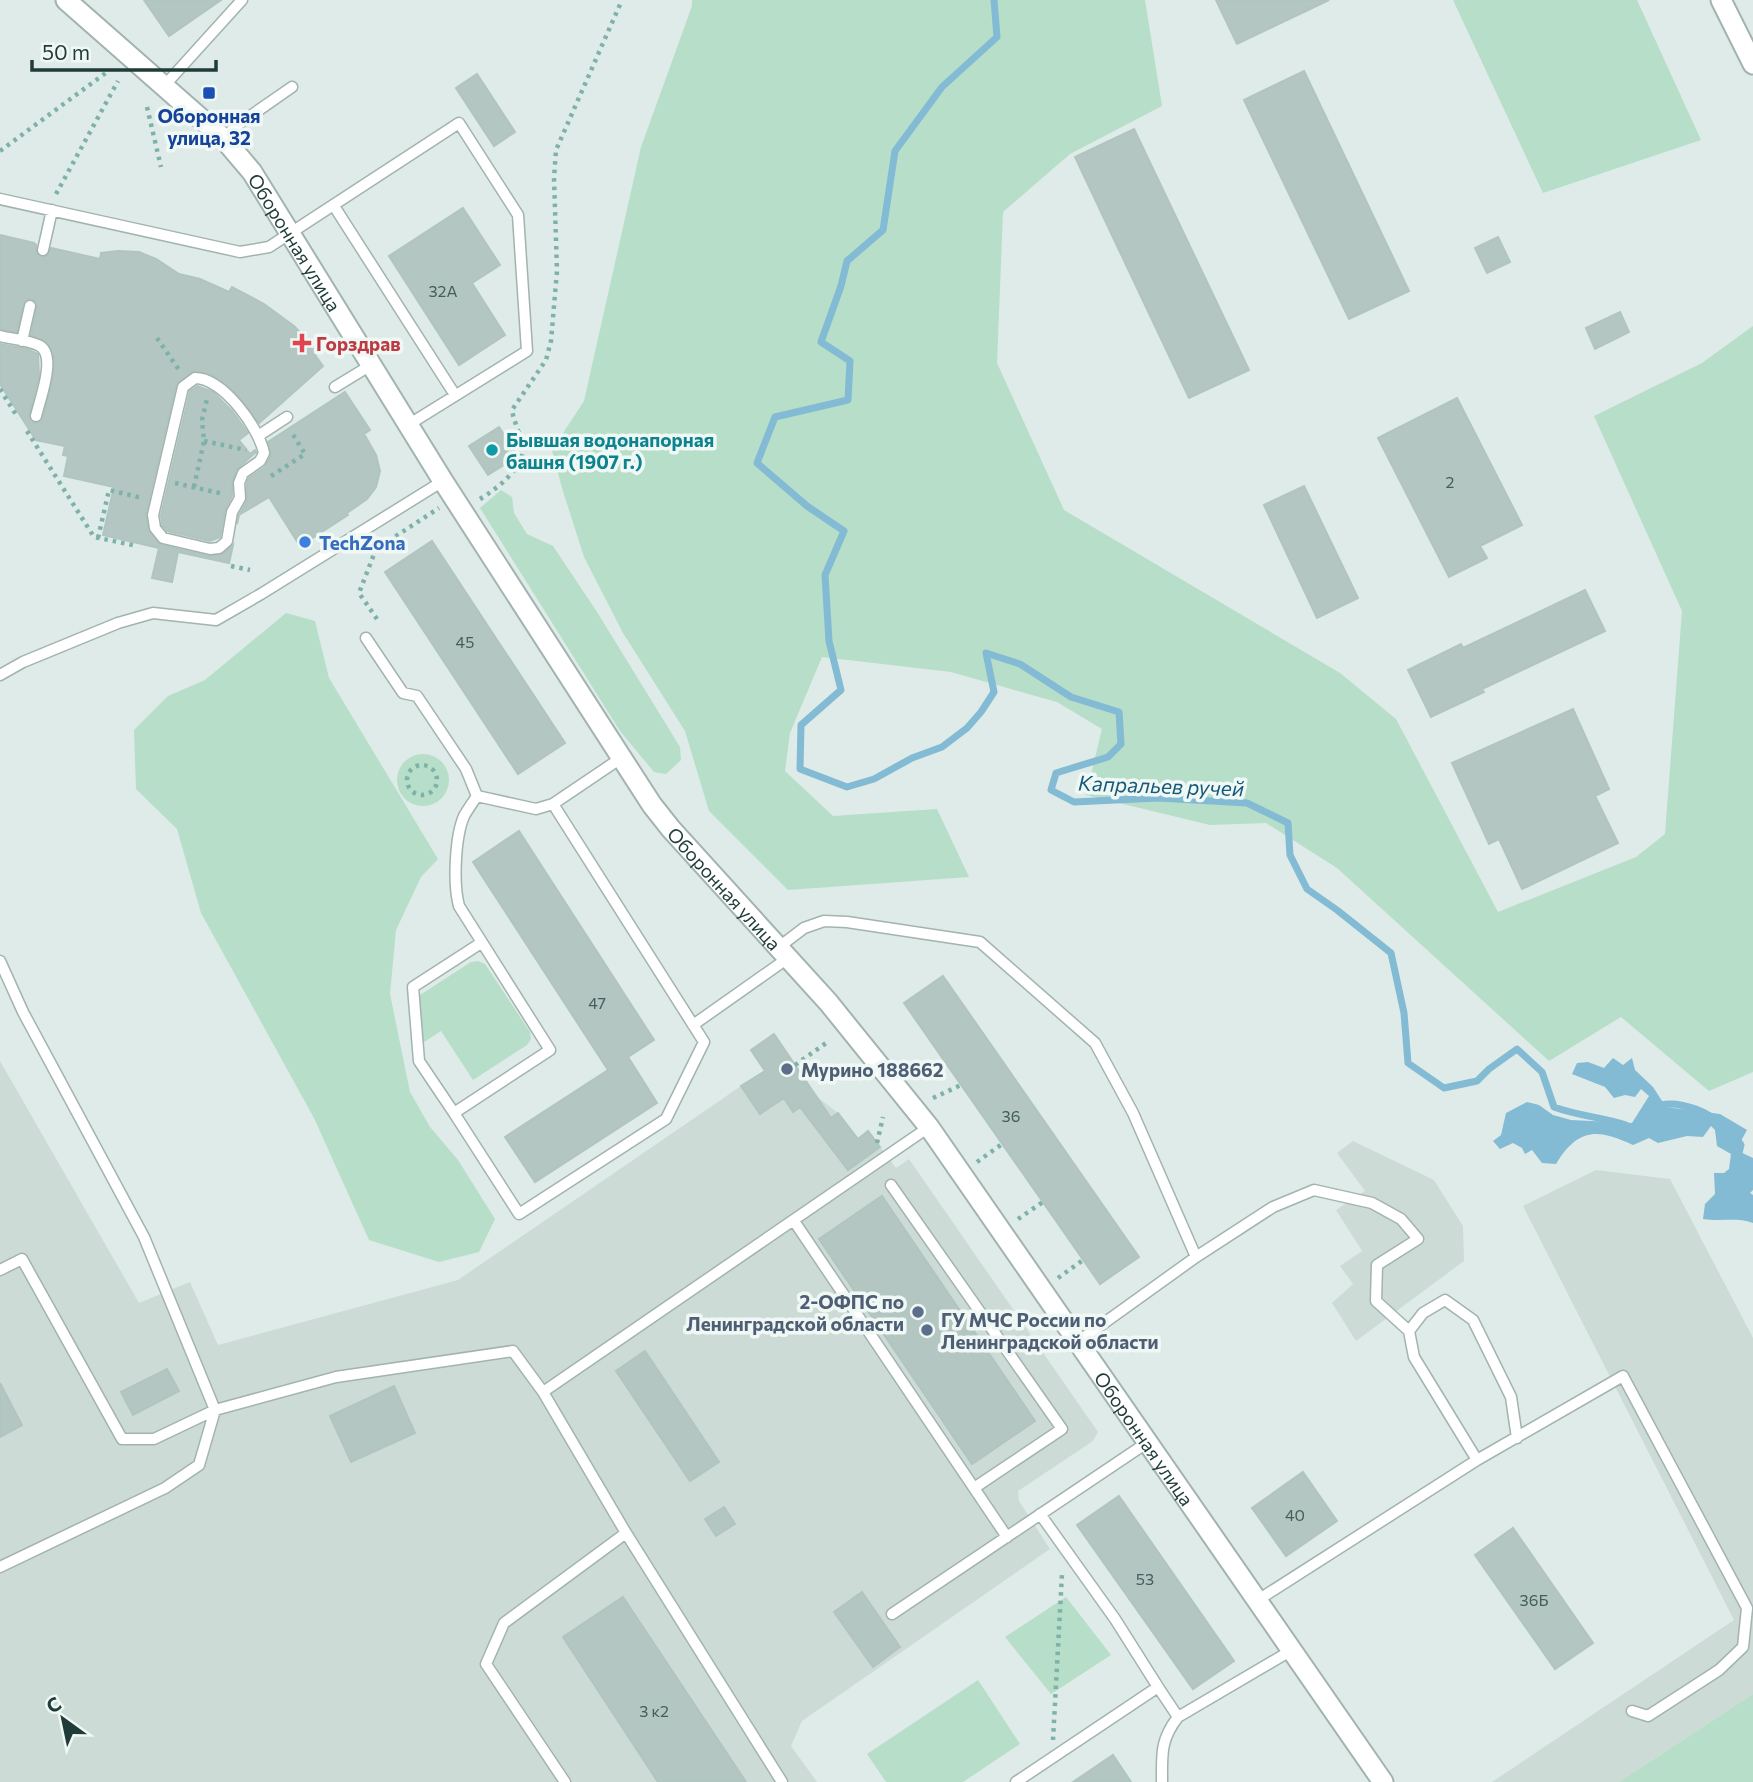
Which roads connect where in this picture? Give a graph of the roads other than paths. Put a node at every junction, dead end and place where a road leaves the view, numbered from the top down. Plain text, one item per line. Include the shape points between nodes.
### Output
1 (66, 0) edge
2 (242, 0) edge
3 (1721, 0) edge
4 (1753, 64) edge
5 (165, 85) junction
6 (292, 87) dead end
7 (224, 139) junction
8 (0, 198) edge
9 (334, 206) junction
10 (50, 210) junction
11 (289, 234) junction
12 (43, 250) dead end
13 (30, 306) dead end
14 (0, 336) edge
15 (22, 341) junction
16 (371, 365) junction
17 (335, 387) dead end
18 (455, 395) junction
19 (36, 416) dead end
20 (285, 418) road end
21 (408, 425) junction
22 (258, 436) junction
23 (443, 481) junction
24 (366, 638) dead end
25 (0, 674) edge
26 (621, 758) junction
27 (477, 796) junction
28 (553, 804) junction
29 (481, 943) junction
30 (784, 952) junction
31 (0, 961) edge
32 (693, 1025) junction
33 (454, 1113) junction
34 (929, 1127) junction
35 (891, 1185) dead end
36 (794, 1221) junction
37 (1196, 1257) junction
38 (0, 1270) edge
39 (1409, 1331) junction
40 (1079, 1341) junction
41 (543, 1392) junction
42 (215, 1410) junction
43 (1517, 1438) junction
44 (1148, 1441) junction
45 (1477, 1460) junction
46 (974, 1488) junction
47 (1040, 1514) junction
48 (626, 1533) junction
49 (1007, 1536) junction
50 (0, 1567) edge
51 (1258, 1600) junction
52 (892, 1614) dead end
53 (1292, 1650) junction
54 (1158, 1687) junction
55 (1632, 1711) dead end
56 (1178, 1717) junction
57 (565, 1782) edge
58 (782, 1782) edge
59 (1016, 1782) edge
60 (1162, 1782) edge
61 (1383, 1782) edge

1 - 5 street, Оборонная улица
2 - 5 lane
3 - 4 street
5 - 7 street, Оборонная улица
6 - 7 lane
7 - 11 street, Оборонная улица via 251,172
8 - 10 lane
9 - 11 lane
9 - 18 lane
9 - 18 lane via 459,123 518,215 527,351
10 - 11 lane via 240,252 269,247
10 - 12 lane
11 - 16 street, Оборонная улица
13 - 15 lane
14 - 15 lane
15 - 19 lane via 40,345 47,353 49,364
16 - 17 lane
16 - 21 street, Оборонная улица
18 - 21 lane
20 - 22 lane
21 - 23 street, Оборонная улица
22 - 22 lane via 264,453 243,473 227,541 210,549 163,538 153,515 187,382 195,378 211,382 237,403
23 - 25 lane via 216,620 153,613 118,623
23 - 26 street, Оборонная улица
24 - 27 lane via 403,694 416,696 466,769
26 - 28 lane
26 - 30 street, Оборонная улица via 671,829
27 - 28 lane via 536,809
27 - 29 lane via 464,817 455,890
28 - 32 lane
29 - 33 lane via 413,987 419,1061
29 - 33 lane via 550,1050
30 - 32 lane
30 - 34 street, Оборонная улица
30 - 37 lane via 804,928 824,921 980,942 1096,1043
31 - 42 lane via 144,1237
32 - 33 lane via 704,1042 666,1119 519,1214
34 - 36 lane
34 - 40 street, Оборонная улица
35 - 46 lane via 1062,1429
36 - 41 lane
36 - 46 lane
37 - 39 lane via 1273,1207 1314,1191 1372,1203 1401,1219 1418,1239 1377,1265 1375,1284 1376,1301
37 - 40 lane
38 - 42 lane via 22,1259 121,1439 154,1438
39 - 43 lane via 1423,1312 1445,1300 1473,1320 1511,1397
39 - 45 lane via 1414,1357
40 - 44 street, Оборонная улица
41 - 42 lane via 513,1351 336,1377
41 - 48 lane
42 - 50 lane via 199,1465 164,1488
43 - 45 lane
43 - 55 lane via 1623,1376 1747,1608 1742,1647 1719,1670 1648,1716
44 - 47 lane
44 - 51 street, Оборонная улица
45 - 51 lane
46 - 49 lane
47 - 49 lane
47 - 54 lane
48 - 57 lane via 504,1623 486,1664
48 - 58 lane
49 - 52 lane
51 - 53 street, Оборонная улица
53 - 56 lane
53 - 61 street, Оборонная улица
54 - 56 lane
54 - 59 lane
56 - 60 lane via 1162,1749

